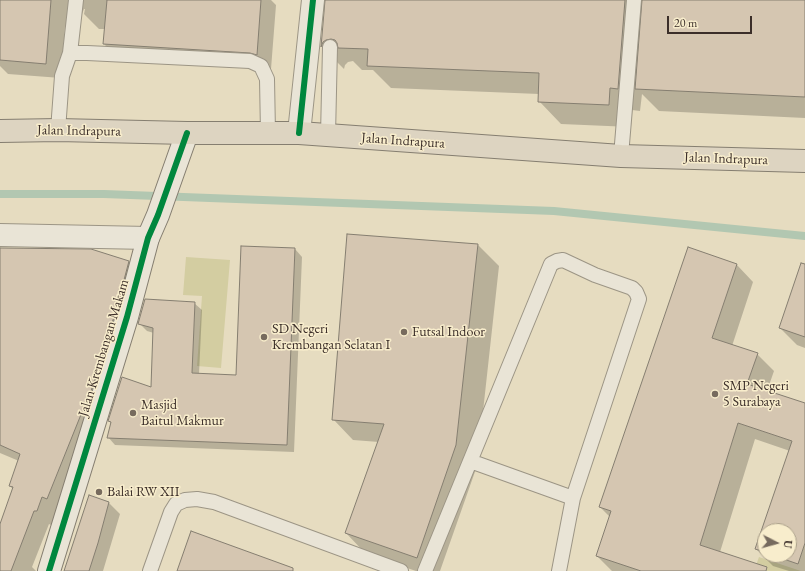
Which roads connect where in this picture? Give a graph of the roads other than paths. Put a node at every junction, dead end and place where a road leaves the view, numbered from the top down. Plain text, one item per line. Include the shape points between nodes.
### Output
1 (76, 0) edge
2 (313, 0) edge
3 (634, 0) edge
4 (330, 48) dead end
5 (70, 53) junction
6 (58, 130) junction
7 (0, 131) edge
8 (187, 133) junction
9 (268, 133) junction
10 (299, 133) junction
11 (328, 135) junction
12 (621, 156) junction
13 (805, 161) edge
14 (0, 235) edge
15 (148, 238) junction
16 (470, 461) junction
17 (573, 498) junction
18 (49, 571) edge
19 (150, 571) edge
20 (401, 571) edge
21 (425, 571) edge
22 (559, 571) edge

1 - 5 lane
2 - 10 street
3 - 12 lane
4 - 11 lane
5 - 6 lane via 62,76
5 - 9 lane via 250,61 261,66 267,78
6 - 7 main road, Jalan Indrapura
6 - 8 main road, Jalan Indrapura
8 - 9 main road, Jalan Indrapura
8 - 15 street, Jalan Krembangan Makam
9 - 10 main road, Jalan Indrapura
10 - 11 main road, Jalan Indrapura
11 - 12 main road, Jalan Indrapura
12 - 13 main road, Jalan Indrapura
14 - 15 street
15 - 18 street, Jalan Krembangan Makam via 127,317
16 - 17 lane
16 - 17 lane via 551,264 563,260 594,275 632,288 639,298
16 - 21 lane
17 - 22 lane
19 - 20 lane via 171,512 176,504 185,500 214,502

